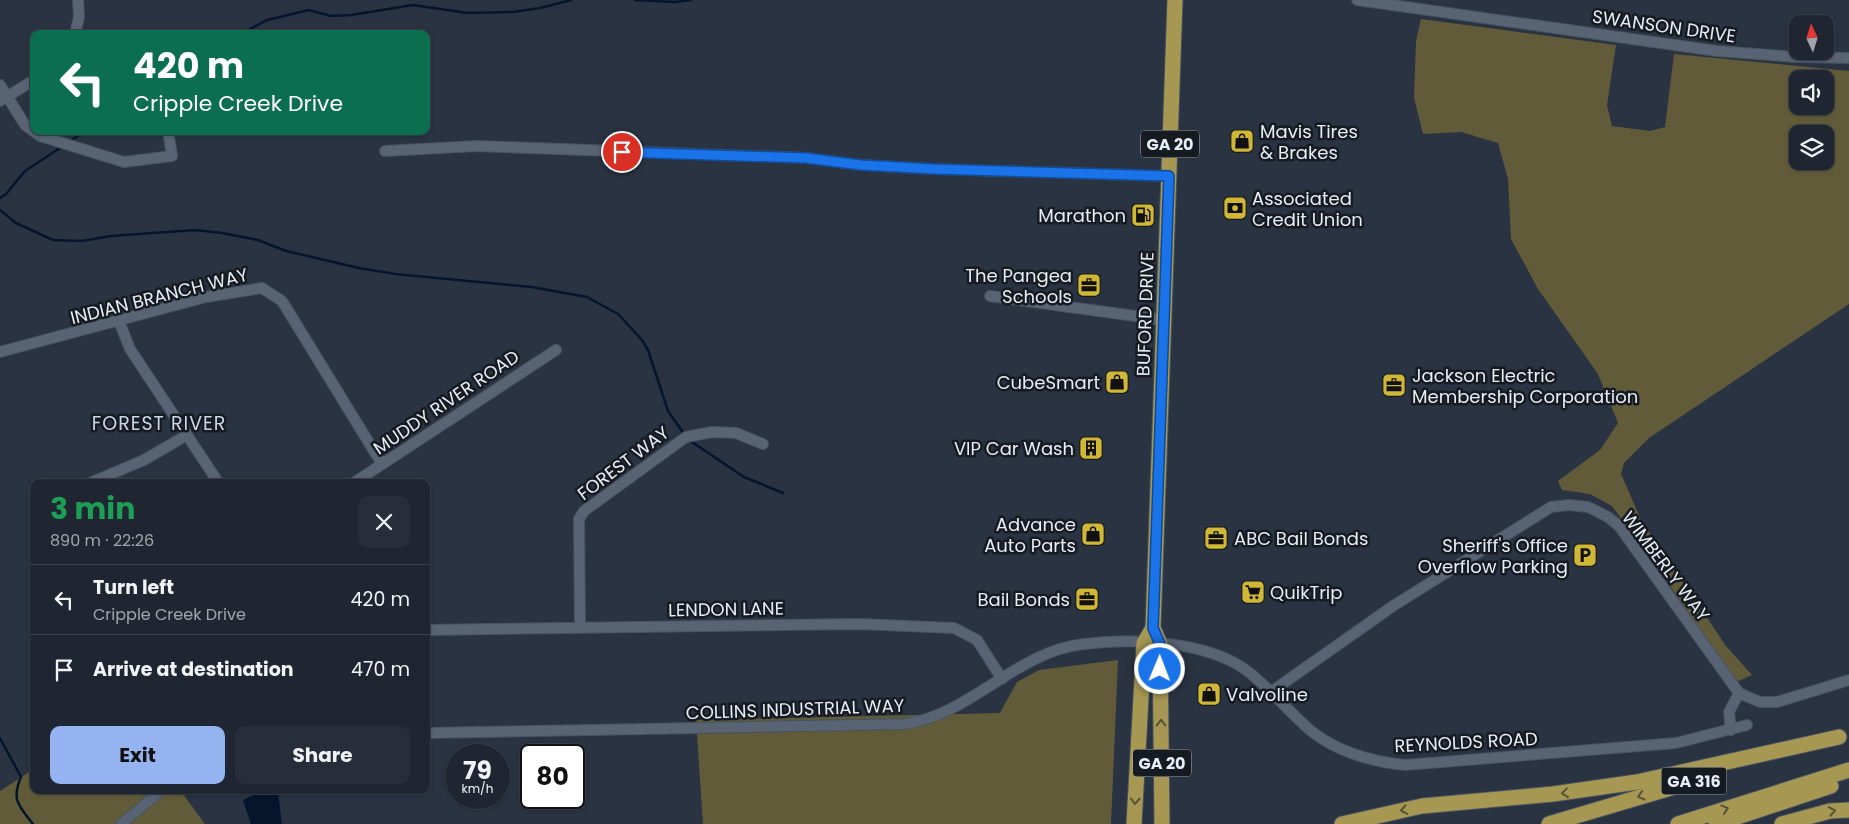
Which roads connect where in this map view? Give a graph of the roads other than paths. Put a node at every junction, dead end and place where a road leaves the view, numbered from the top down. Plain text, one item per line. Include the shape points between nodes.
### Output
1 (78, 0) edge
2 (1175, 0) edge
3 (1357, 0) edge
4 (75, 30) edge
5 (1849, 58) edge
6 (30, 82) edge
7 (0, 85) edge
8 (3, 99) edge
9 (30, 129) edge
10 (39, 135) edge
11 (169, 135) edge
12 (385, 151) dead end
13 (1169, 176) junction
14 (990, 296) dead end
15 (1164, 320) junction
16 (119, 321) junction
17 (556, 350) dead end
18 (0, 352) edge
19 (187, 435) junction
20 (763, 444) dead end
21 (382, 464) junction
22 (99, 479) edge
23 (216, 479) edge
24 (360, 479) edge
25 (580, 626) junction
26 (1153, 628) junction
27 (430, 630) edge
28 (1144, 643) junction
29 (1160, 644) junction
30 (1002, 679) junction
31 (1849, 680) edge
32 (1271, 692) junction
33 (1739, 693) junction
34 (1747, 725) dead end
35 (1731, 730) junction
36 (430, 733) edge
37 (1844, 736) edge
38 (1849, 770) edge
39 (1849, 780) edge
40 (157, 794) edge
41 (1849, 810) edge
42 (1164, 821) edge
43 (121, 824) edge
44 (1134, 824) edge
45 (1342, 824) edge
46 (1550, 824) edge
47 (1678, 824) edge
48 (1716, 824) edge
49 (1782, 824) edge

1 - 4 street via 79,17
2 - 13 highway, BUFORD DRIVE / GA 20
3 - 5 street, SWANSON DRIVE via 1717,51
6 - 8 street
7 - 8 street
8 - 9 street
10 - 11 street via 124,162 172,156
12 - 13 street via 494,147 806,158 934,169
13 - 15 highway, BUFORD DRIVE / GA 20
14 - 15 street
15 - 26 highway, BUFORD DRIVE / GA 20
16 - 18 street, INDIAN BRANCH WAY
16 - 19 street via 130,348
16 - 21 street, INDIAN BRANCH WAY via 206,297 262,288 282,301
17 - 21 street, MUDDY RIVER ROAD
19 - 22 street via 144,460
19 - 23 street
20 - 25 street, FOREST WAY via 736,434 712,432 686,437 584,511 579,518
21 - 24 street, MUDDY RIVER ROAD
25 - 27 street, LENDON LANE
25 - 30 street, LENDON LANE via 859,624 954,628 977,640
26 - 28 highway, BUFORD DRIVE / GA 20
26 - 29 highway, BUFORD DRIVE / GA 20
28 - 29 street, COLLINS INDUSTRIAL WAY
28 - 30 street, COLLINS INDUSTRIAL WAY via 1086,643 1062,647
28 -> 44 highway, BUFORD DRIVE / GA 20
29 - 32 street, REYNOLDS ROAD via 1222,657 1246,670
42 -> 29 highway, BUFORD DRIVE / GA 20
30 - 36 street, COLLINS INDUSTRIAL WAY via 942,715 906,724
31 - 33 street via 1777,702 1760,702
32 - 33 street, WIMBERLY WAY via 1472,554 1551,507 1569,505 1599,511 1618,526
32 - 35 street, REYNOLDS ROAD via 1311,731 1338,747 1372,759 1404,765 1676,743
33 - 35 street via 1729,712
34 - 35 street, REYNOLDS ROAD
37 -> 45 highway via 1637,782 1553,794 1422,806
37 -> 46 highway, GA 316
47 -> 38 highway, GA 316
39 - 48 highway
40 - 43 street
49 -> 41 highway via 1830,811

